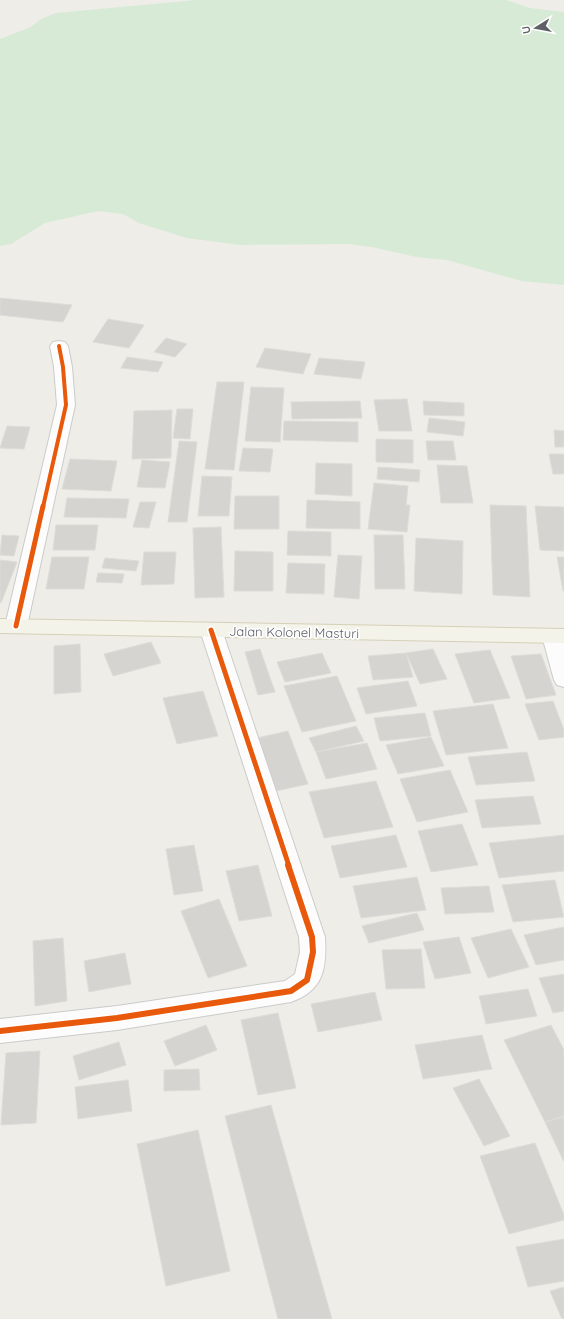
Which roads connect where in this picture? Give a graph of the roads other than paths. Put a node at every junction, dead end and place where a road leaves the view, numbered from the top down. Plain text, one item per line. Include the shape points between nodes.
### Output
1 (59, 346) dead end
2 (8, 626) edge
3 (211, 630) junction
4 (558, 636) edge
5 (564, 680) edge
6 (0, 1031) edge

1 - 2 street via 66,405
2 - 3 main road, Jalan Kolonel Masturi
3 - 4 main road, Jalan Kolonel Masturi
3 - 6 street via 312,937 313,952 306,980 290,990 117,1018
4 - 5 lane

